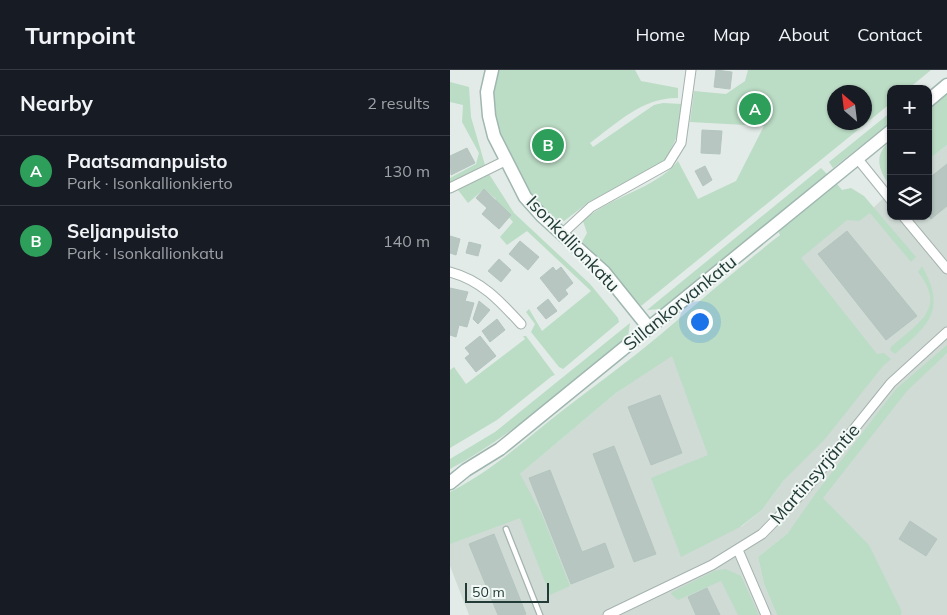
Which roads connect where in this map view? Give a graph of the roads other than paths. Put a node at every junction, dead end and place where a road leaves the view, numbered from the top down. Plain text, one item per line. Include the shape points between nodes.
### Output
1 (492, 70) edge
2 (692, 70) edge
3 (947, 85) edge
4 (932, 98) edge
5 (887, 134) edge
6 (857, 158) junction
7 (506, 160) junction
8 (450, 188) edge
9 (887, 195) edge
10 (906, 220) edge
11 (563, 233) junction
12 (947, 269) edge
13 (450, 272) edge
14 (521, 324) dead end
15 (649, 328) junction
16 (947, 332) edge
17 (466, 470) junction
18 (450, 474) edge
19 (450, 483) edge
20 (506, 529) dead end
21 (738, 550) junction
22 (540, 615) edge
23 (608, 615) edge
24 (766, 615) edge

1 - 7 main road, Isonkallionkatu via 487,92 488,116
2 - 11 street via 681,143 668,164 601,201
3 - 4 main road
5 - 6 main road, Sillankorvankatu
6 - 9 street
6 - 15 main road, Sillankorvankatu
7 - 8 street
7 - 11 main road, Isonkallionkatu via 525,197
10 - 12 street
11 - 15 main road, Isonkallionkatu via 604,272
13 - 14 street via 478,283
15 - 17 main road, Sillankorvankatu via 500,449
16 - 21 street, Martinsyrjäntie via 891,383 782,515
17 - 18 main road, Sillankorvankatu
17 - 19 main road, Sillankorvankatu
20 - 22 lane
21 - 23 street, Martinsyrjäntie
21 - 24 street

